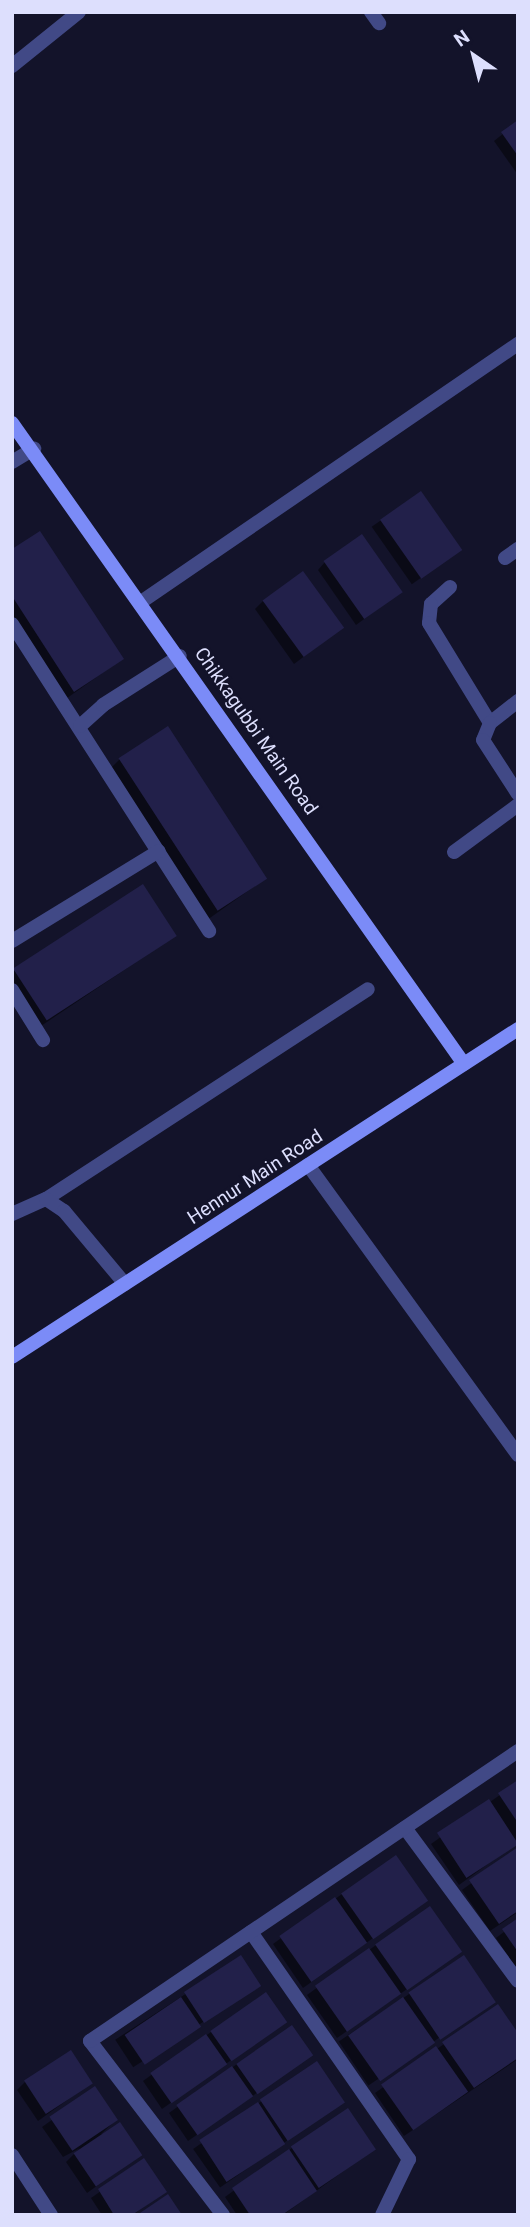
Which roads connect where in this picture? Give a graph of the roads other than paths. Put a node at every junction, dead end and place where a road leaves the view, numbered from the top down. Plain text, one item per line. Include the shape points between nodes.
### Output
1 (79, 12) edge
2 (12, 66) edge
3 (518, 344) edge
4 (12, 423) edge
5 (34, 449) junction
6 (12, 462) edge
7 (518, 549) edge
8 (505, 558) dead end
9 (450, 587) dead end
10 (141, 602) junction
11 (12, 624) edge
12 (180, 656) junction
13 (518, 701) edge
14 (490, 723) junction
15 (80, 726) junction
16 (518, 794) edge
17 (518, 805) edge
18 (159, 851) junction
19 (454, 852) dead end
20 (209, 931) dead end
21 (12, 941) edge
22 (368, 989) dead end
23 (12, 990) edge
24 (518, 1029) edge
25 (43, 1040) dead end
26 (464, 1064) junction
27 (308, 1166) junction
28 (46, 1199) junction
29 (12, 1214) edge
30 (125, 1284) junction
31 (12, 1357) edge
32 (518, 1455) edge
33 (518, 1751) edge
34 (405, 1828) junction
35 (251, 1933) junction
36 (518, 1981) edge
37 (12, 2155) edge
38 (51, 2215) edge
39 (223, 2215) edge
40 (382, 2215) edge

1 - 2 street
3 - 10 street
4 - 5 street, Chikkagubbi Main Road
5 - 6 street
5 - 10 street, Chikkagubbi Main Road
7 - 8 street
9 - 14 street via 432,604 429,623
10 - 12 street, Chikkagubbi Main Road
11 - 15 street
12 - 15 street via 103,705
12 - 26 street, Chikkagubbi Main Road
13 - 14 street
14 - 16 street via 483,740
15 - 18 street
17 - 19 street
18 - 20 street
18 - 21 street
22 - 28 street
23 - 25 street
24 - 26 street, Hennur Main Road
26 - 27 street, Hennur Main Road
27 - 30 street, Hennur Main Road
27 - 32 street
28 - 29 street
28 - 30 street via 64,1210
30 - 31 street, Hennur Main Road
33 - 34 street
34 - 35 street
34 - 36 street
35 - 39 street via 90,2041
35 - 40 street via 410,2159
37 - 38 street

